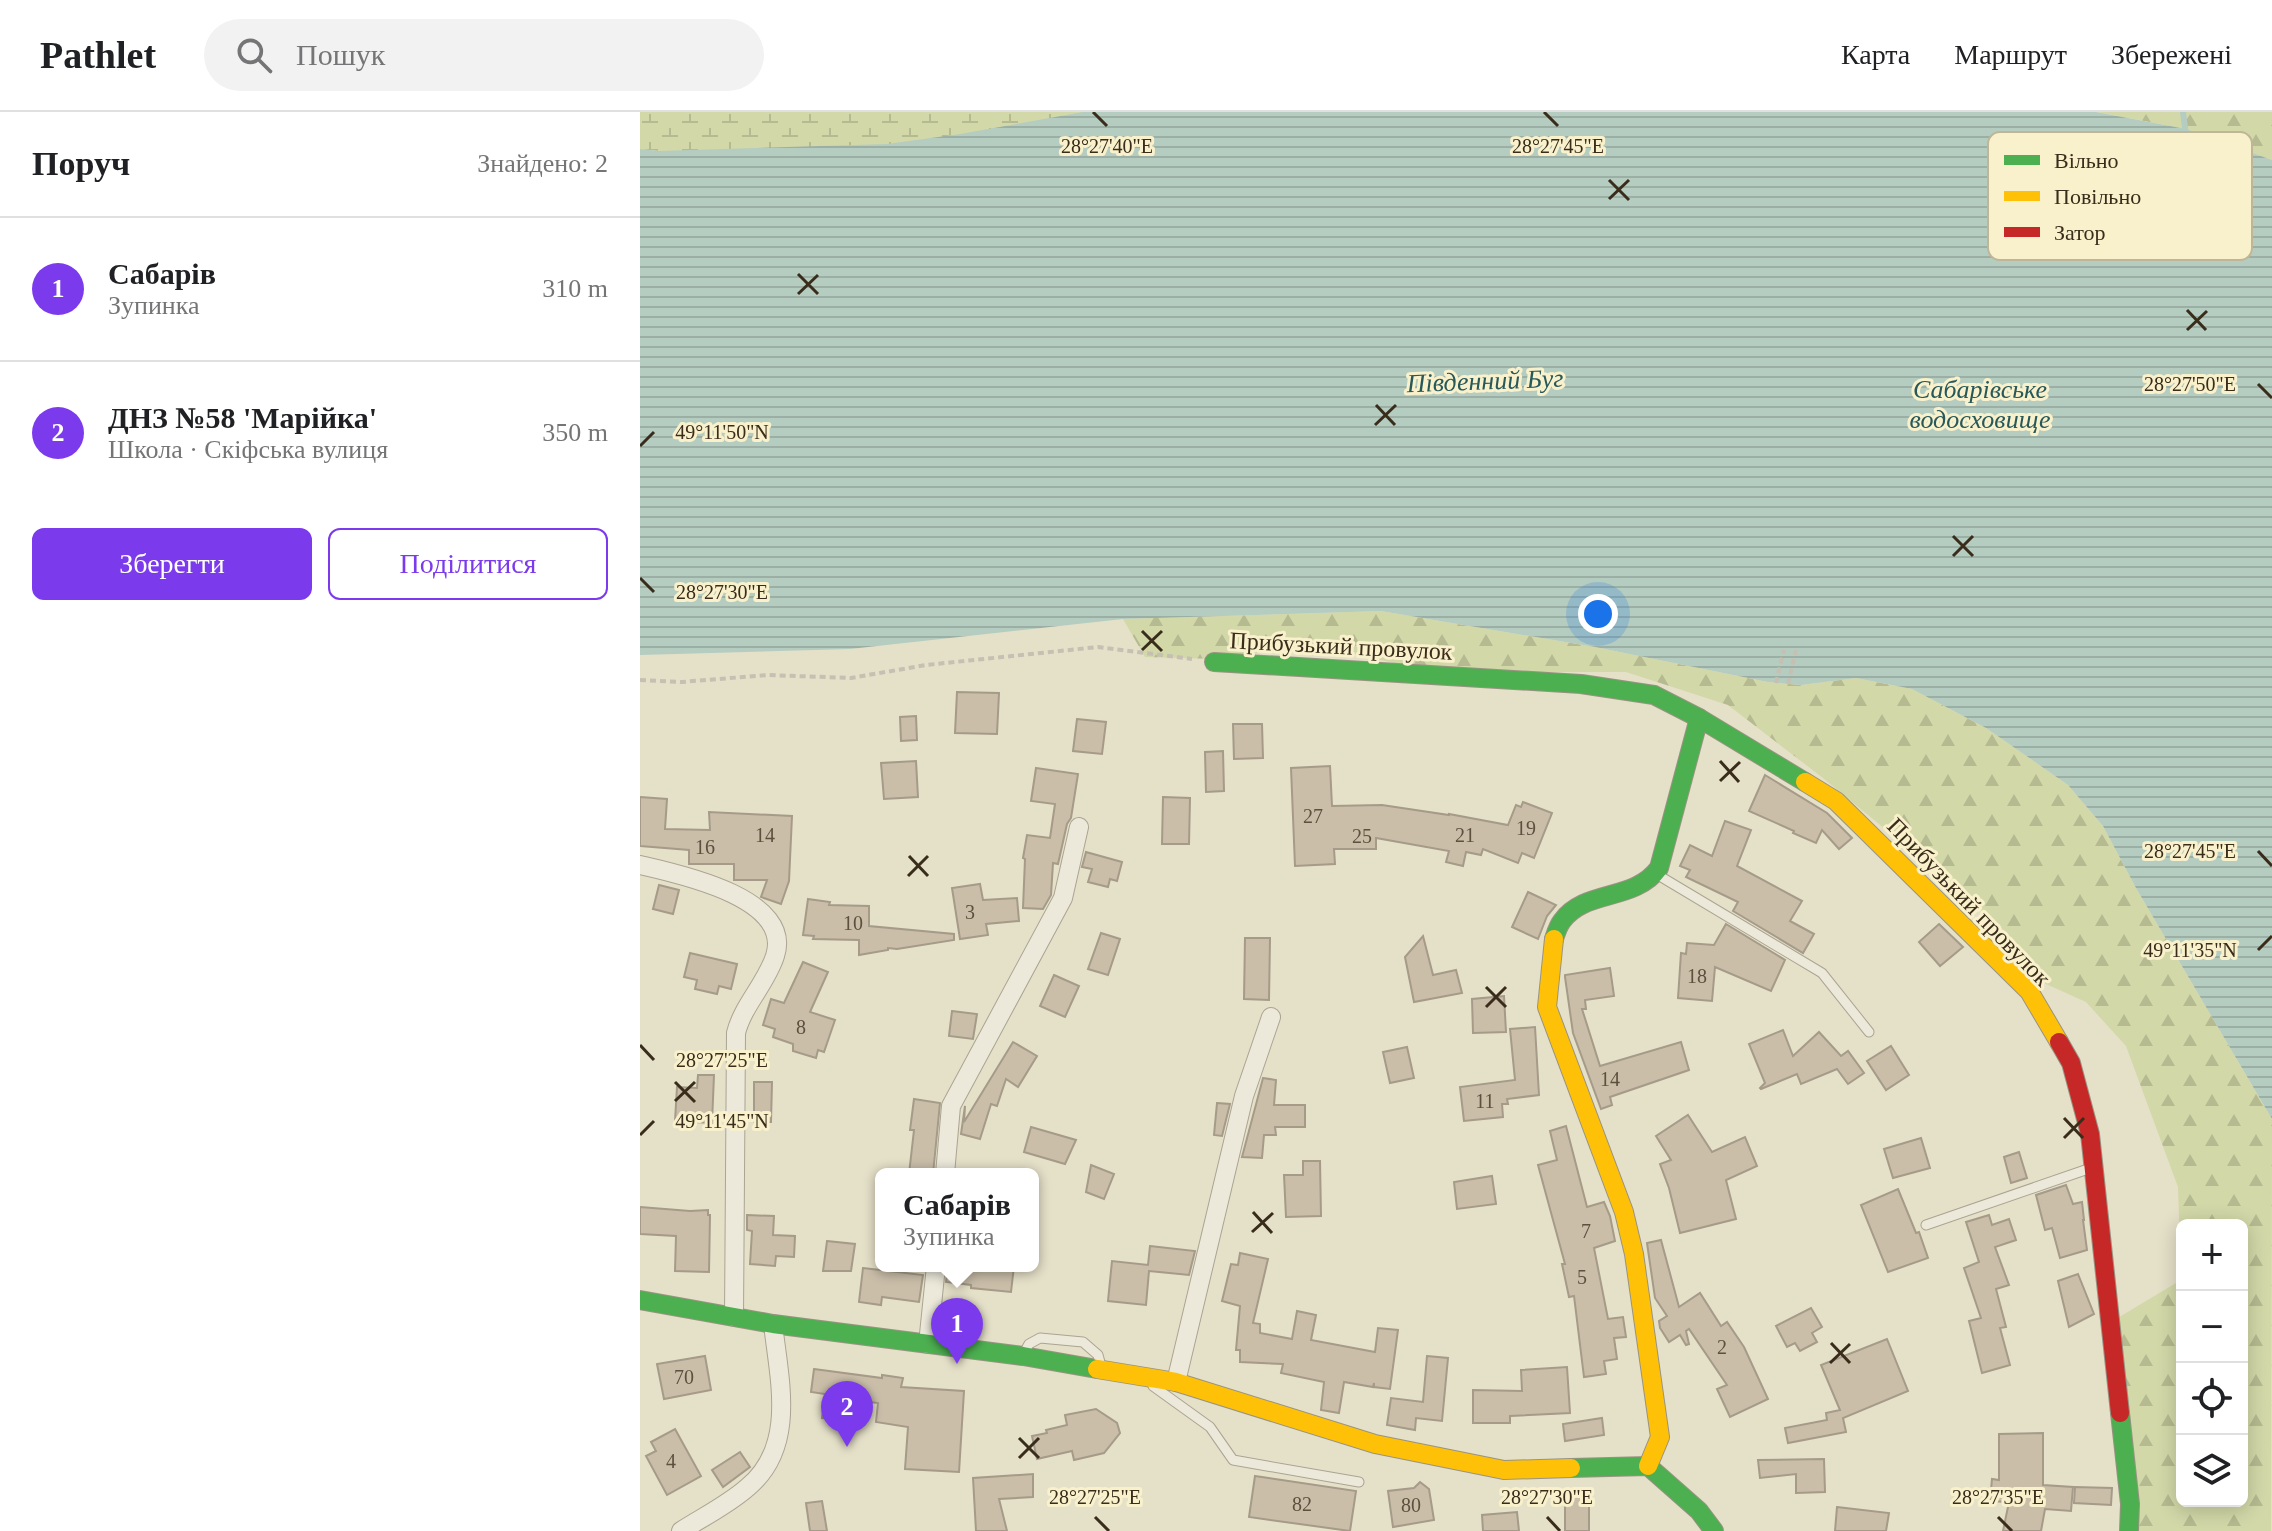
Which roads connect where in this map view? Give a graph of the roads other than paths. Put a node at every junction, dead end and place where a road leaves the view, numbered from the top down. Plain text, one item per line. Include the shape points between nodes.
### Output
1 (1214, 662) road end
2 (1699, 718) junction
3 (1079, 827) dead end
4 (640, 865) edge
5 (1655, 874) junction
6 (1271, 1017) dead end
7 (1869, 1032) dead end
8 (2094, 1167) junction
9 (946, 1168) edge
10 (1926, 1225) dead end
11 (935, 1272) edge
12 (640, 1300) edge
13 (734, 1317) junction
14 (773, 1324) junction
15 (928, 1344) junction
16 (1138, 1375) junction
17 (1176, 1382) junction
18 (1648, 1466) junction
19 (1359, 1482) dead end
20 (681, 1531) edge
21 (1714, 1531) edge
22 (2129, 1531) edge

1 - 2 street, Прибузький провулок via 1581,684 1654,695
2 - 5 street
2 - 8 street, Прибузький провулок via 1836,801 2029,991 2071,1063
3 - 9 street via 1063,898 951,1106
4 - 13 street via 727,891 750,903 776,931 774,961 736,1033
5 - 7 lane via 1822,973
5 - 18 street via 1638,887 1577,906 1561,922 1553,941 1547,1007 1624,1212 1634,1254 1660,1437
6 - 17 street via 1244,1096
8 - 10 lane
8 - 22 street, Прибузький провулок
11 - 15 street
12 - 13 street
13 - 14 street
14 - 15 street
14 - 20 street via 783,1409 778,1441 766,1468 748,1487
15 - 16 street
16 - 17 street
16 - 19 lane via 1210,1427 1233,1460
17 - 18 street via 1375,1444 1504,1470
18 - 21 street

